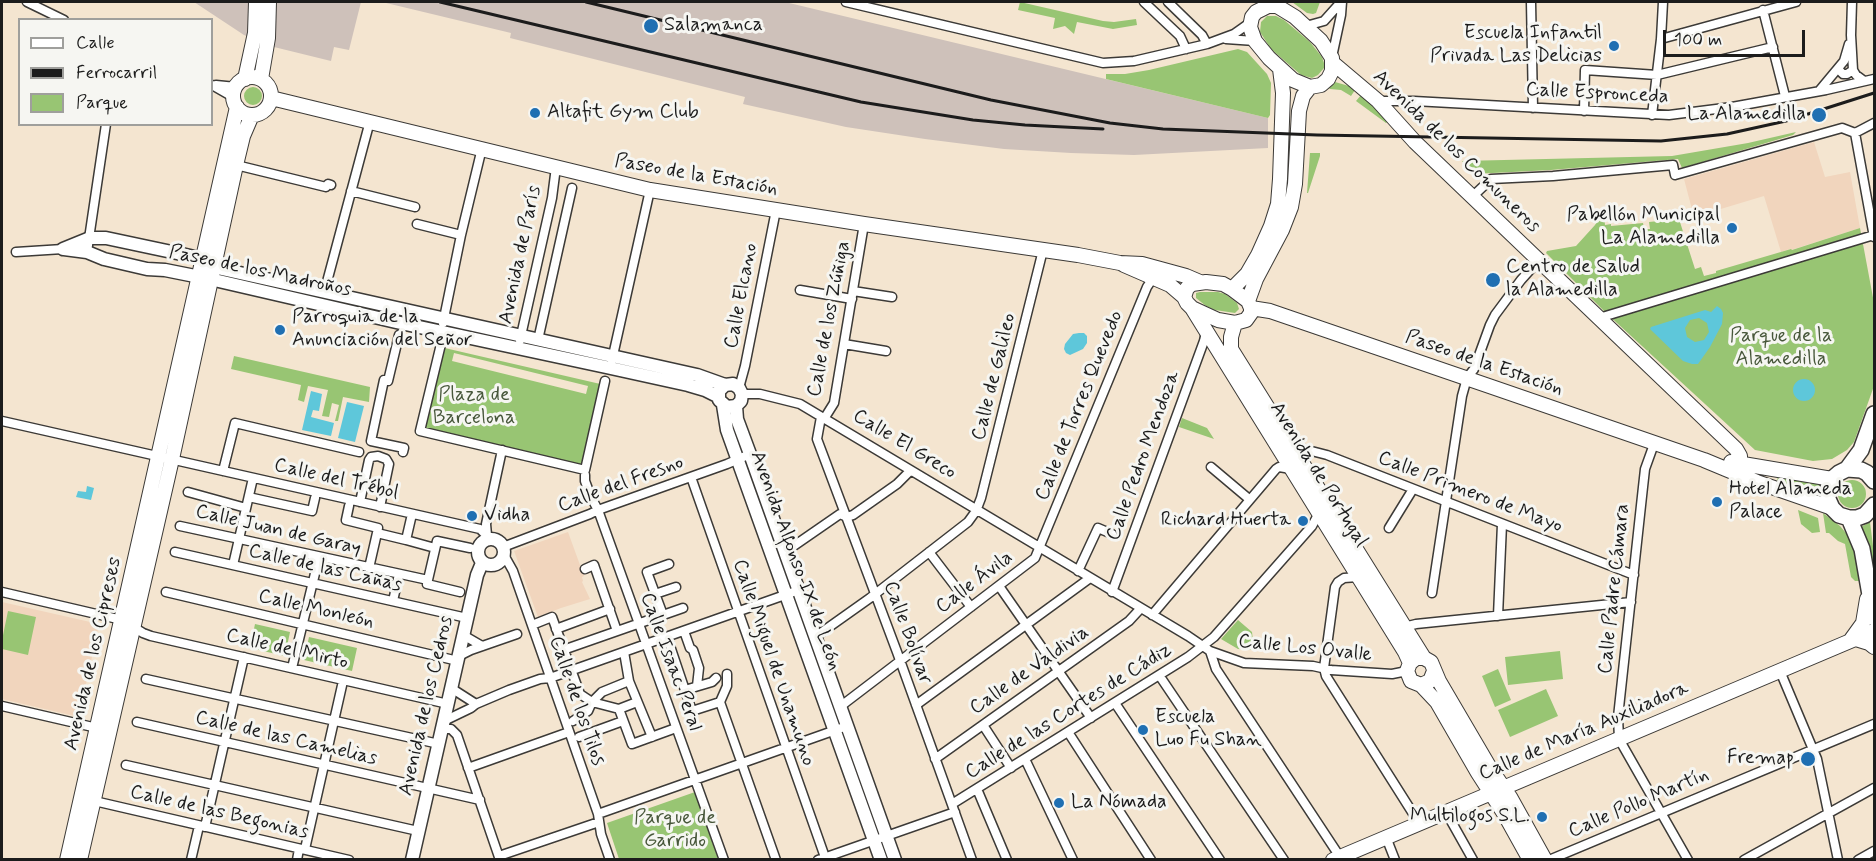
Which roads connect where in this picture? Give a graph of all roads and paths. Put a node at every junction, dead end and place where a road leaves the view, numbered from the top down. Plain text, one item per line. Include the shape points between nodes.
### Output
1 (27, 2) edge
2 (255, 2) edge
3 (268, 2) edge
4 (846, 2) edge
5 (1144, 2) edge
6 (1168, 2) edge
7 (1342, 2) edge
8 (1531, 2) edge
9 (1663, 2) edge
10 (1792, 2) edge
11 (1852, 2) edge
12 (1275, 4) edge
13 (1763, 10) junction
14 (1254, 12) edge
15 (60, 18) edge
16 (1306, 26) junction
17 (1851, 35) junction
18 (1222, 39) junction
19 (1661, 39) junction
20 (1255, 41) junction
21 (1207, 44) junction
22 (1773, 46) junction
23 (1186, 49) junction
24 (1333, 60) junction
25 (1280, 69) junction
26 (1839, 69) junction
27 (1853, 70) junction
28 (1657, 75) junction
29 (261, 79) junction
30 (1875, 79) edge
31 (1864, 81) junction
32 (213, 85) edge
33 (1310, 87) junction
34 (1819, 91) junction
35 (238, 92) junction
36 (1785, 96) junction
37 (271, 98) junction
38 (1378, 101) junction
39 (1533, 108) junction
40 (1584, 111) junction
41 (252, 115) junction
42 (1652, 115) junction
43 (370, 121) junction
44 (1875, 123) edge
45 (106, 126) edge
46 (1855, 133) junction
47 (482, 148) junction
48 (236, 165) junction
49 (556, 167) junction
50 (331, 185) dead end
51 (572, 188) dead end
52 (650, 190) junction
53 (351, 191) junction
54 (1472, 197) junction
55 (415, 207) dead end
56 (776, 210) junction
57 (417, 224) dead end
58 (864, 224) junction
59 (461, 235) junction
60 (1874, 236) edge
61 (90, 238) junction
62 (63, 249) junction
63 (1043, 250) junction
64 (16, 252) dead end
65 (87, 252) junction
66 (1539, 260) junction
67 (1120, 263) junction
68 (206, 271) junction
69 (1154, 278) junction
70 (1200, 282) junction
71 (1232, 289) junction
72 (800, 290) dead end
73 (324, 293) junction
74 (852, 295) junction
75 (892, 297) dead end
76 (1188, 302) junction
77 (1249, 304) junction
78 (1599, 318) junction
79 (444, 319) junction
80 (1235, 323) junction
81 (449, 332) junction
82 (1206, 332) junction
83 (399, 335) dead end
84 (520, 336) junction
85 (538, 340) junction
86 (441, 344) dead end
87 (844, 344) junction
88 (525, 349) junction
89 (886, 351) dead end
90 (610, 362) junction
91 (1467, 378) junction
92 (605, 381) dead end
93 (725, 385) junction
94 (740, 391) junction
95 (726, 403) junction
96 (1875, 414) edge
97 (822, 418) junction
98 (2, 421) edge
99 (1653, 444) junction
100 (1292, 446) junction
101 (502, 450) junction
102 (359, 452) dead end
103 (403, 452) dead end
104 (744, 457) junction
105 (165, 458) junction
106 (1704, 460) junction
107 (1740, 463) junction
108 (1211, 467) dead end
109 (1291, 469) junction
110 (1727, 470) junction
111 (223, 471) junction
112 (910, 471) junction
113 (1867, 472) edge
114 (585, 475) dead end
115 (691, 477) junction
116 (253, 478) junction
117 (1832, 479) junction
118 (1413, 489) junction
119 (188, 492) dead end
120 (253, 498) dead end
121 (315, 498) dead end
122 (1249, 499) junction
123 (360, 502) junction
124 (1446, 502) junction
125 (1875, 505) edge
126 (349, 506) dead end
127 (380, 507) junction
128 (246, 508) junction
129 (1832, 508) junction
130 (598, 510) junction
131 (976, 511) junction
132 (1318, 513) junction
133 (412, 514) junction
134 (847, 517) junction
135 (1849, 518) junction
136 (1502, 524) junction
137 (180, 526) dead end
138 (1389, 528) dead end
139 (377, 533) junction
140 (1112, 534) dead end
141 (239, 539) junction
142 (487, 539) junction
143 (406, 540) junction
144 (435, 548) junction
145 (470, 548) dead end
146 (1039, 548) junction
147 (503, 551) junction
148 (175, 552) dead end
149 (785, 552) junction
150 (929, 552) junction
151 (319, 557) junction
152 (482, 563) junction
153 (669, 564) dead end
154 (232, 565) junction
155 (369, 568) junction
156 (585, 569) dead end
157 (1078, 571) junction
158 (399, 574) junction
159 (1634, 575) junction
160 (1358, 576) junction
161 (1090, 578) junction
162 (426, 580) junction
163 (313, 583) junction
164 (999, 585) junction
165 (676, 587) dead end
166 (1868, 588) junction
167 (2, 592) edge
168 (166, 592) dead end
169 (459, 592) dead end
170 (793, 592) junction
171 (1112, 592) junction
172 (875, 593) junction
173 (1432, 593) dead end
174 (655, 594) junction
175 (393, 601) junction
176 (1631, 602) junction
177 (683, 608) dead end
178 (971, 608) junction
179 (1141, 608) junction
180 (610, 609) junction
181 (738, 612) junction
182 (663, 615) junction
183 (1152, 615) junction
184 (1498, 616) junction
185 (467, 618) junction
186 (1875, 618) edge
187 (638, 623) junction
188 (128, 624) junction
189 (303, 624) junction
190 (532, 625) junction
191 (1027, 626) junction
192 (1404, 627) junction
193 (556, 629) junction
194 (618, 631) junction
195 (684, 631) junction
196 (1875, 631) edge
197 (517, 634) dead end
198 (464, 635) junction
199 (667, 637) junction
200 (815, 637) junction
201 (1853, 640) junction
202 (646, 645) junction
203 (482, 646) junction
204 (1875, 647) edge
205 (1206, 648) junction
206 (563, 650) junction
207 (624, 652) junction
208 (244, 657) junction
209 (1227, 657) junction
210 (458, 658) junction
211 (1424, 658) junction
212 (900, 661) junction
213 (1409, 667) junction
214 (292, 668) junction
215 (1324, 668) junction
216 (1216, 669) junction
217 (571, 671) junction
218 (1059, 671) junction
219 (1434, 671) junction
220 (1780, 671) junction
221 (727, 674) dead end
222 (1159, 675) junction
223 (550, 678) junction
224 (716, 678) dead end
225 (146, 679) dead end
226 (343, 681) junction
227 (629, 681) junction
228 (1421, 684) junction
229 (698, 686) junction
230 (452, 688) junction
231 (685, 690) junction
232 (235, 698) junction
233 (592, 702) junction
234 (638, 702) junction
235 (720, 702) junction
236 (1115, 703) junction
237 (448, 704) junction
238 (476, 704) junction
239 (916, 705) junction
240 (2, 706) edge
241 (840, 706) junction
242 (619, 709) junction
243 (1091, 718) junction
244 (334, 720) junction
245 (623, 720) junction
246 (573, 721) dead end
247 (137, 722) dead end
248 (1875, 724) edge
249 (443, 725) junction
250 (983, 725) junction
251 (98, 728) junction
252 (676, 728) junction
253 (841, 728) junction
254 (569, 732) junction
255 (1068, 732) junction
256 (579, 737) dead end
257 (651, 737) junction
258 (1618, 739) junction
259 (225, 742) junction
260 (439, 744) junction
261 (786, 748) junction
262 (1814, 748) junction
263 (935, 759) junction
264 (1025, 759) junction
265 (741, 764) junction
266 (126, 765) dead end
267 (324, 765) junction
268 (468, 768) junction
269 (1011, 768) junction
270 (695, 780) junction
271 (215, 785) junction
272 (1875, 788) edge
273 (429, 789) junction
274 (977, 789) junction
275 (1497, 790) junction
276 (87, 801) junction
277 (480, 801) junction
278 (315, 807) junction
279 (954, 808) junction
280 (1446, 812) junction
281 (1661, 812) junction
282 (1828, 814) junction
283 (598, 818) junction
284 (1419, 823) junction
285 (202, 827) junction
286 (418, 831) junction
287 (1386, 837) junction
288 (881, 839) junction
289 (302, 849) junction
290 (1875, 851) edge
291 (500, 858) edge
292 (1338, 858) edge
293 (823, 859) edge
294 (67, 860) edge
295 (80, 860) edge
296 (191, 860) edge
297 (297, 860) edge
298 (349, 860) edge
299 (412, 860) edge
300 (610, 860) edge
301 (724, 860) edge
302 (776, 860) edge
303 (881, 860) edge
304 (895, 860) edge
305 (972, 860) edge
306 (1007, 860) edge
307 (1073, 860) edge
308 (1151, 860) edge
309 (1220, 860) edge
310 (1284, 860) edge
311 (1395, 860) edge
312 (1473, 860) edge
313 (1530, 860) edge
314 (1547, 860) edge
315 (1688, 860) edge
316 (1744, 860) edge
317 (1838, 860) edge
318 (1858, 860) edge

1 - 15 street
2 - 35 main road, Avenida de los Cipreses via 255,33
3 - 29 main road via 268,38
4 - 23 street via 1103,63 1134,61
5 - 23 street via 1180,36
6 - 21 street
7 - 16 street via 1323,21
7 - 24 street
8 - 39 street
9 - 19 street
10 - 13 street
11 - 17 street
12 - 14 main road
12 - 16 main road, Avenida de los Comuneros
13 - 19 street
13 - 22 street
14 - 18 street via 1234,34
14 - 20 main road via 1251,32
16 - 24 main road, Avenida de los Comuneros
17 - 26 street
17 - 27 street
18 - 20 street
18 - 21 street
19 - 28 street
20 - 25 main road
21 - 23 street
22 - 28 street
22 - 36 street
24 - 33 main road via 1328,79
24 - 38 main road, Avenida de los Comuneros
25 - 33 main road
25 - 71 main road via 1283,93 1278,204 1258,255
26 - 27 street via 1843,74
26 - 34 street
27 - 31 street
28 - 40 street via 1585,70
28 - 42 street
29 - 35 main road via 256,77
29 - 37 main road via 269,87
30 - 31 street, Calle Espronceda
31 - 34 street, Calle Espronceda
32 - 35 street
33 - 77 main road via 1299,111 1291,207 1256,279
34 - 36 street, Calle Espronceda
35 - 41 main road via 241,111
35 - 68 main road, Avenida de los Cipreses
36 - 42 street, Calle Espronceda via 1692,113
37 - 41 main road via 264,111
37 - 43 main road, Paseo de la Estación
38 - 39 street, Calle Espronceda
38 - 54 main road, Avenida de los Comuneros via 1402,130
39 - 40 street, Calle Espronceda
40 - 42 street, Calle Espronceda
41 - 48 main road, Avenida de los Cipreses
43 - 47 main road, Paseo de la Estación
43 - 53 street
44 - 46 street
45 - 61 street
46 - 54 street via 1842,128 1675,176 1673,165 1491,180
46 - 60 street
47 - 49 main road, Paseo de la Estación
47 - 59 street
48 - 50 street
48 - 68 main road, Avenida de los Cipreses
49 - 52 main road, Paseo de la Estación
49 - 84 street, Avenida de París
51 - 85 street, Avenida de París
52 - 56 main road, Paseo de la Estación
52 - 90 street
53 - 55 street
53 - 73 street
54 - 66 main road, Avenida de los Comuneros
56 - 58 main road, Paseo de la Estación
56 - 94 street, Calle Elcano
57 - 59 street
58 - 63 main road, Paseo de la Estación
58 - 74 street, Calle de los Zúñiga
59 - 79 street
60 - 78 street
61 - 62 main road, Paseo de los Madroños
61 - 65 street
61 - 68 main road, Paseo de los Madroños via 106,238
62 - 64 street, Paseo de los Madroños
62 - 65 main road, Paseo de los Madroños
63 - 67 main road, Paseo de la Estación
63 - 131 street, Calle de Galileo
65 - 68 main road, Paseo de los Madroños via 147,269
66 - 78 main road, Avenida de los Comuneros
66 - 91 street via 1495,315 1477,363
67 - 69 main road, Paseo de la Estación
67 - 70 main road, Paseo de la Estación via 1150,266
68 - 73 main road, Paseo de los Madroños
68 - 81 main road, Paseo de los Madroños
68 - 105 main road, Avenida de los Cipreses
69 - 76 main road, Paseo de la Estación via 1170,285
69 - 146 street, Calle de Torres Quevedo via 1143,296
70 - 71 main road, Paseo de la Estación
70 - 76 main road via 1188,288
71 - 77 main road
72 - 74 street
73 - 79 main road, Paseo de los Madroños
74 - 75 street
74 - 87 street, Calle de los Zúñiga
76 - 80 main road, Paseo de la Estación via 1218,321
76 - 82 main road, Avenida de Portugal
77 - 80 main road via 1251,313 1246,320
77 - 91 main road, Paseo de la Estación
78 - 107 main road, Avenida de los Comuneros via 1736,448
79 - 81 street
79 - 84 main road
80 - 100 main road, Avenida de Portugal via 1232,349
81 - 88 main road
82 - 109 main road, Avenida de Portugal
82 - 171 street, Calle Pedro Mendoza
83 - 103 street via 388,381 384,380 371,441 404,448
84 - 85 main road
84 - 88 street, Avenida de París
85 - 90 main road
86 - 101 street via 420,431
87 - 89 street
87 - 97 street, Calle de los Zúñiga via 834,403
88 - 90 main road
90 - 93 main road via 697,375
90 - 95 main road via 705,390
91 - 99 main road, Paseo de la Estación
91 - 124 street
92 - 101 street via 585,470
93 - 94 main road via 733,384
93 - 95 main road via 719,392
94 - 95 main road via 741,401
94 - 97 street, Calle El Greco via 800,404
95 - 104 main road, Avenida Alfonso IX de León via 728,430
96 - 113 highway via 1861,450
97 - 112 street, Calle El Greco
97 - 134 street, Calle Bolívar via 817,439
98 - 105 street, Calle del Trébol
99 - 106 main road, Paseo de la Estación
99 - 159 street, Calle Padre Cámara via 1645,472
100 - 118 street, Calle Primero de Mayo via 1327,455
100 - 192 main road, Avenida de Portugal
101 - 142 street via 486,526
102 - 111 street via 235,423
104 - 115 street, Calle del Fresno
104 - 149 main road, Avenida Alfonso IX de León
104 - 170 main road, Avenida Alfonso IX de León
105 - 111 street, Calle del Trébol
105 - 188 main road, Avenida de los Cipreses
106 - 107 main road, Paseo de la Estación
106 - 110 main road, Paseo de la Estación
107 - 110 main road
107 - 117 main road, Paseo de la Estación
108 - 122 street
109 - 122 street via 1276,469
109 - 132 main road, Avenida de Portugal
110 - 129 main road, Paseo de la Estación
111 - 116 street, Calle del Trébol
112 - 131 street, Calle El Greco
112 - 134 street
113 - 117 highway via 1839,473
114 - 130 street, Calle Isaac Peral
115 - 130 street, Calle del Fresno
115 - 181 street, Calle Miguel de Unamuno
116 - 123 street, Calle del Trébol
116 - 128 street
117 - 129 highway via 1828,488
118 - 124 street, Calle Primero de Mayo
118 - 138 street
119 - 128 street
120 - 121 street via 312,511
122 - 183 street
123 - 127 street, Calle del Trébol
123 - 127 street via 369,460 378,456 389,464
124 - 136 street, Calle Primero de Mayo
124 - 173 street
125 - 135 highway via 1865,516
126 - 139 street via 346,520 378,528
127 - 133 street, Calle del Trébol
128 - 141 street
129 - 135 highway
130 - 147 street, Calle del Fresno
130 - 187 street, Calle Isaac Peral
131 - 146 street, Calle El Greco
131 - 150 street via 968,522
132 - 160 main road, Avenida de Portugal
132 - 205 street, Calle de las Cortes de Cádiz via 1312,526
133 - 142 street, Calle del Trébol via 480,529
133 - 143 street
134 - 149 street via 840,514
134 - 172 street, Calle Bolívar
135 - 166 highway via 1862,549
136 - 159 street, Calle Primero de Mayo
136 - 184 street
137 - 141 street, Calle Juan de Garay
139 - 143 street
139 - 155 street, Calle Juan de Garay
140 - 157 street via 1098,528
141 - 151 street, Calle Juan de Garay
141 - 154 street
142 - 147 main road via 497,540
142 - 152 main road via 477,550
143 - 144 street
144 - 145 street via 437,541
144 - 162 street
146 - 157 street, Calle Los Ovalle
146 - 164 street, Calle Ávila via 1035,558
147 - 152 main road via 499,563
147 - 190 street, Calle de los Tilos
148 - 154 street, Calle de las Cañas
149 - 170 main road, Avenida Alfonso IX de León
150 - 172 street
150 - 178 street
151 - 155 street, Calle Juan de Garay
151 - 163 street
152 - 185 main road, Avenida de los Cedros
153 - 174 street via 647,572
154 - 163 street, Calle de las Cañas
155 - 158 street, Calle Juan de Garay
156 - 180 street via 594,565
157 - 161 street, Calle Los Ovalle
158 - 162 street, Calle Juan de Garay
158 - 175 street
159 - 176 street, Calle Padre Cámara
160 - 213 main road, Avenida de Portugal via 1405,652
160 - 215 street via 1344,578 1335,587
161 - 171 street, Calle Los Ovalle
161 - 191 street
162 - 169 street, Calle Juan de Garay via 427,584
163 - 175 street, Calle de las Cañas
163 - 189 street
164 - 178 street, Calle Ávila
164 - 191 street
165 - 174 street
166 - 186 highway
166 - 201 main road via 1866,615
167 - 188 street, Calle del Mirto
168 - 189 street, Calle Monleón
170 - 181 street
170 - 200 main road, Avenida Alfonso IX de León
170 - 253 main road, Avenida Alfonso IX de León
171 - 179 street, Calle Los Ovalle
172 - 200 street
172 - 212 street, Calle Bolívar
174 - 182 street
175 - 185 street, Calle de las Cañas
176 - 184 street
176 - 258 street, Calle Padre Cámara
177 - 182 street
178 - 212 street, Calle Ávila
179 - 183 street, Calle Los Ovalle
179 - 218 street, Calle de Valdivia
180 - 193 street
180 - 194 street
181 - 195 street
181 - 261 street, Calle Miguel de Unamuno
182 - 187 street
183 - 205 street, Calle Los Ovalle
184 - 192 street
185 - 198 main road, Avenida de los Cedros
187 - 194 street
187 - 202 street, Calle Isaac Peral
188 - 208 street, Calle del Mirto via 151,636
188 - 251 main road, Avenida de los Cipreses
188 - 276 main road, Avenida de los Cipreses
189 - 210 street, Calle Monleón
189 - 214 street
190 - 193 street via 552,617
190 - 223 street, Calle de los Tilos
191 - 218 street
191 - 239 street
192 - 211 main road, Avenida de Portugal
193 - 206 street
194 - 206 street
195 - 199 street
195 - 229 street via 699,668
196 - 201 main road, Calle de María Auxiliadora
197 - 203 street
198 - 203 street
198 - 210 main road, Avenida de los Cedros
199 - 202 street
199 - 231 street
200 - 241 main road, Avenida Alfonso IX de León
201 - 204 main road
201 - 220 main road, Calle de María Auxiliadora
202 - 207 street
202 - 252 street, Calle Isaac Peral
203 - 210 street
205 - 209 street, Calle Los Ovalle
205 - 216 street
205 - 222 street, Calle de las Cortes de Cádiz
206 - 217 street
207 - 217 street
207 - 227 street
208 - 214 street, Calle del Mirto
208 - 232 street
209 - 215 street, Calle Los Ovalle via 1244,663
209 - 216 street
210 - 230 main road, Avenida de los Cedros
211 - 213 main road via 1416,658
211 - 219 main road via 1431,662
212 - 239 street, Calle Bolívar
212 - 241 street, Calle Ávila
213 - 215 street, Calle Los Ovalle via 1401,674
213 - 228 main road via 1411,681
214 - 226 street, Calle del Mirto
215 - 284 street
216 - 292 street
217 - 223 street
217 - 233 street via 580,694
218 - 243 street
218 - 250 street, Calle de Valdivia
219 - 228 main road via 1431,681
219 - 275 main road
220 - 258 main road, Calle de María Auxiliadora
220 - 262 street
221 - 235 street
222 - 236 street, Calle de las Cortes de Cádiz
222 - 310 street
223 - 238 street
223 - 254 street, Calle de los Tilos
224 - 229 street
225 - 232 street
226 - 237 street, Calle del Mirto
226 - 244 street
227 - 233 street via 602,692
227 - 234 street
228 - 275 main road
229 - 231 street
230 - 237 main road, Avenida de los Cedros
230 - 238 street
231 - 235 street via 692,711
232 - 244 street
232 - 259 street
233 - 242 street
233 - 246 street via 588,711
234 - 242 street
234 - 257 street
235 - 265 street
236 - 243 street, Calle de las Cortes de Cádiz
236 - 309 street
237 - 249 main road, Avenida de los Cedros
238 - 249 street
239 - 263 street, Calle Bolívar
240 - 251 street
241 - 253 main road, Avenida Alfonso IX de León
242 - 245 street
243 - 255 street, Calle de las Cortes de Cádiz
244 - 260 street
244 - 267 street
245 - 256 street
245 - 257 street via 632,744
247 - 259 street, Calle de las Camelias
248 - 262 street, Calle Pollo Martín
249 - 260 main road, Avenida de los Cedros
249 - 268 street via 455,732
250 - 263 street, Calle de Valdivia
250 - 269 street
251 - 276 main road, Avenida de los Cipreses
252 - 257 street
252 - 270 street, Calle Isaac Peral
253 - 261 street
253 - 288 main road, Avenida Alfonso IX de León
254 - 268 street
254 - 283 street, Calle de los Tilos
255 - 264 street, Calle de las Cortes de Cádiz
255 - 308 street
258 - 275 main road, Calle de María Auxiliadora
258 - 281 street
259 - 267 street, Calle de las Camelias
259 - 271 street
260 - 273 main road, Avenida de los Cedros
261 - 265 street
261 - 293 street, Calle Miguel de Unamuno
262 - 281 street, Calle Pollo Martín
262 - 282 street
263 - 279 street, Calle Bolívar
264 - 269 street, Calle de las Cortes de Cádiz
264 - 307 street
265 - 270 street
265 - 302 street
266 - 271 street
267 - 273 street, Calle de las Camelias
267 - 278 street
268 - 277 street
269 - 274 street, Calle de las Cortes de Cádiz
270 - 283 street
270 - 301 street, Calle Isaac Peral
271 - 278 street
271 - 285 street
272 - 282 street
273 - 277 street, Calle de las Camelias
273 - 286 main road, Avenida de los Cedros
274 - 279 street, Calle de las Cortes de Cádiz
274 - 306 street
275 - 280 main road, Calle de María Auxiliadora
275 - 313 main road
275 - 314 main road via 1513,802
276 - 285 street, Calle de las Begonias
276 - 294 main road, Avenida de los Cipreses
276 - 295 main road, Avenida de los Cipreses
277 - 291 street
278 - 286 street
278 - 289 street
279 - 288 street, Calle de las Cortes de Cádiz
279 - 305 street, Calle Bolívar
280 - 284 main road, Calle de María Auxiliadora
280 - 312 street
281 - 314 street, Calle Pollo Martín
281 - 315 street
282 - 316 street
282 - 317 street
283 - 291 street
283 - 300 street, Calle de los Tilos
284 - 287 main road, Calle de María Auxiliadora
285 - 289 street, Calle de las Begonias
285 - 296 street
286 - 299 main road, Avenida de los Cedros
287 - 292 main road, Calle de María Auxiliadora
287 - 311 street
288 - 293 street, Calle de las Cortes de Cádiz
288 - 303 main road, Avenida Alfonso IX de León
288 - 304 main road, Avenida Alfonso IX de León
289 - 297 street
289 - 298 street, Calle de las Begonias
290 - 318 street

